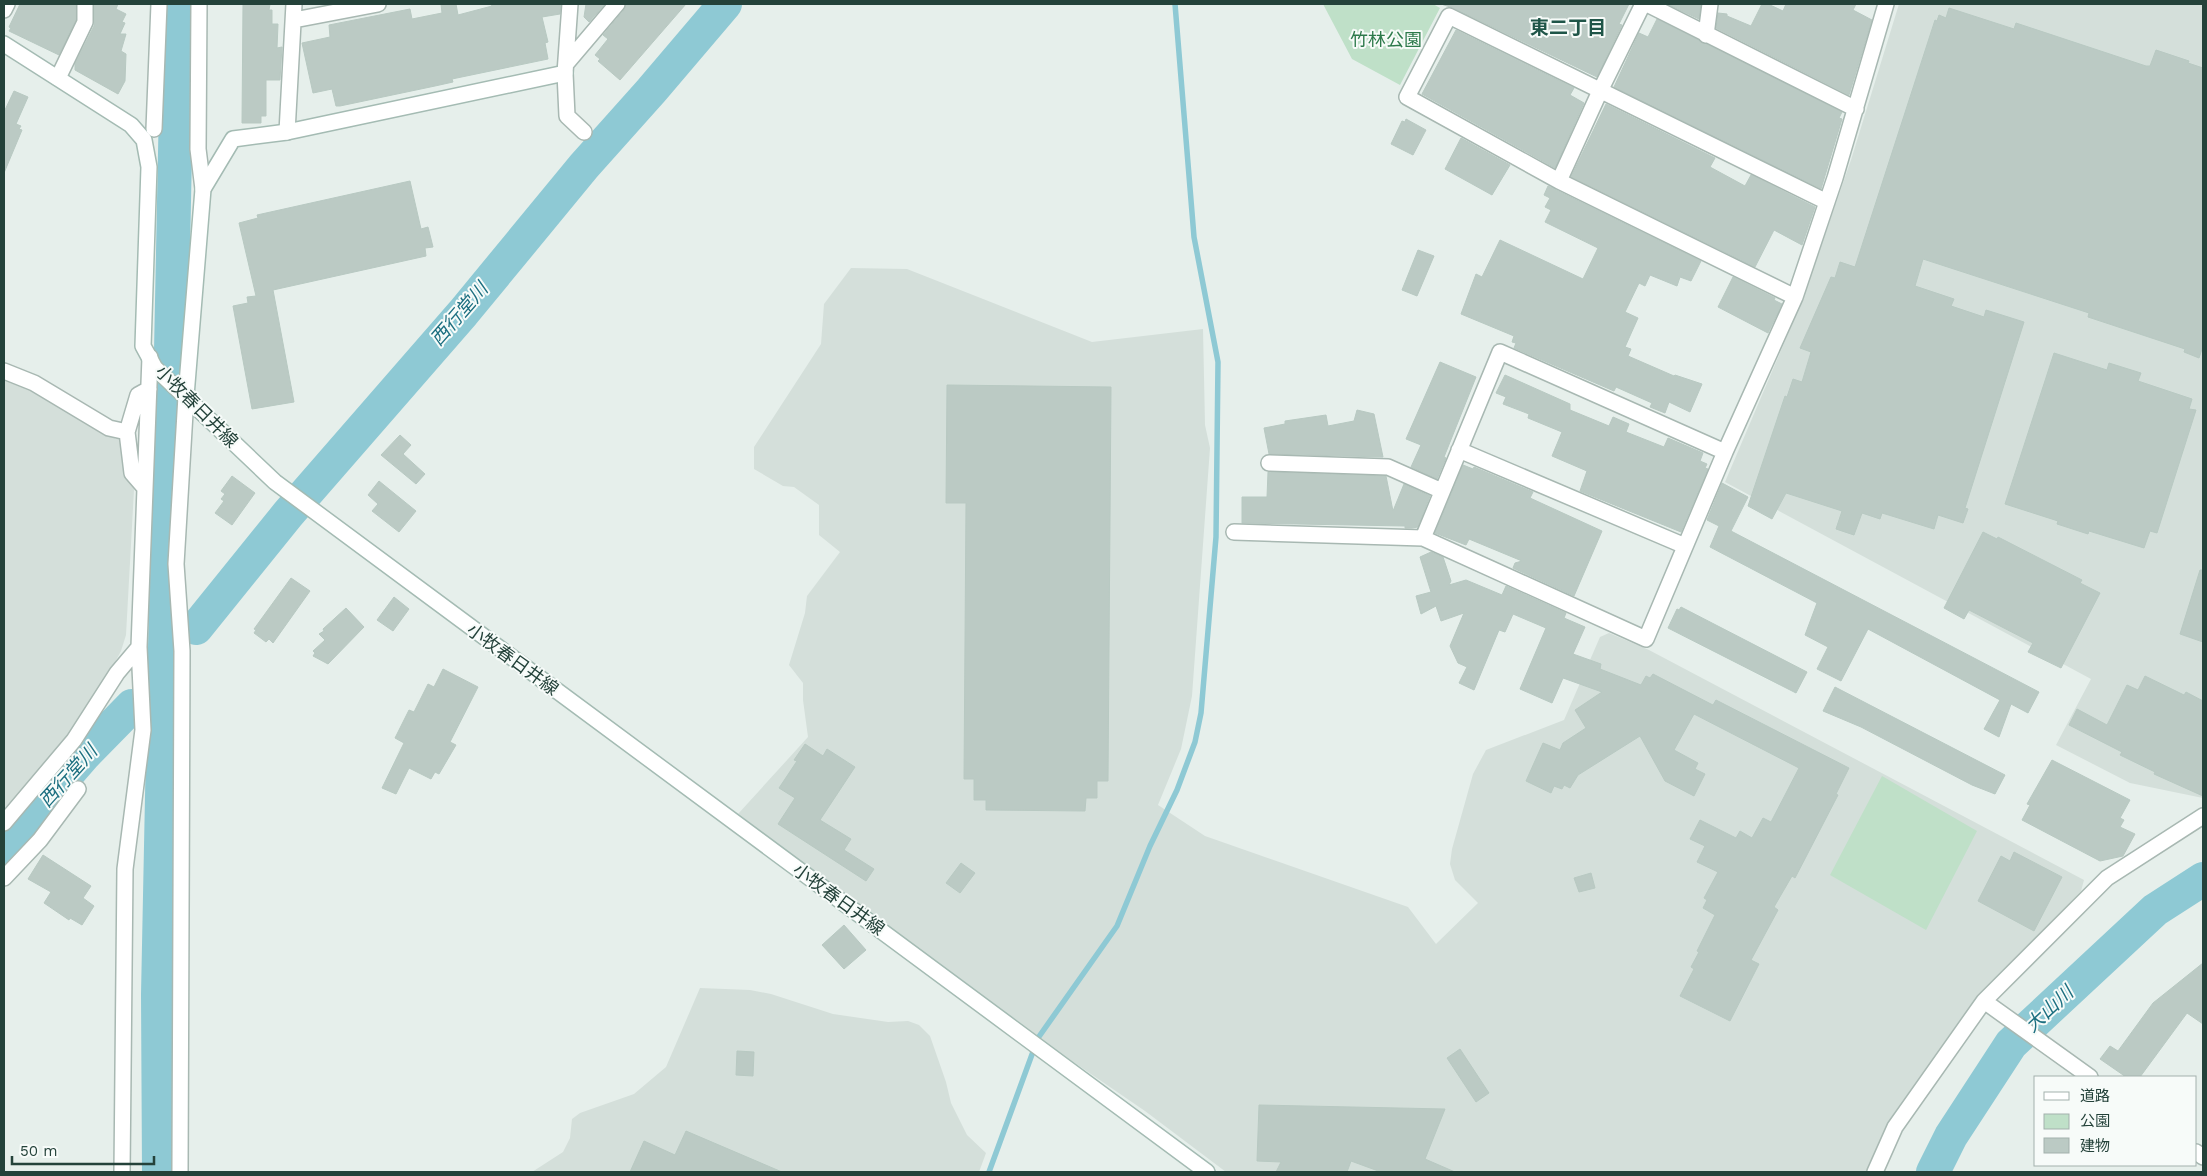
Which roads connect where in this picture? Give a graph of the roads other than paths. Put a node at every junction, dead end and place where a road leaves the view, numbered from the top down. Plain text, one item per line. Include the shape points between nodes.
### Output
1 (7, 4) edge
2 (85, 4) edge
3 (159, 4) edge
4 (199, 4) edge
5 (294, 4) edge
6 (378, 4) edge
7 (570, 4) edge
8 (618, 4) edge
9 (1645, 4) edge
10 (1710, 4) edge
11 (1886, 4) edge
12 (4, 10) edge
13 (294, 20) junction
14 (1706, 34) junction
15 (4, 44) edge
16 (566, 69) junction
17 (58, 78) junction
18 (1600, 90) junction
19 (1856, 109) junction
20 (154, 129) dead end
21 (287, 132) junction
22 (584, 132) dead end
23 (1559, 181) junction
24 (203, 189) junction
25 (1827, 202) junction
26 (1795, 297) junction
27 (153, 362) junction
28 (4, 371) edge
29 (149, 389) junction
30 (186, 396) junction
31 (127, 432) junction
32 (1459, 450) junction
33 (1725, 452) junction
34 (1269, 463) dead end
35 (145, 488) junction
36 (1442, 490) junction
37 (1234, 532) dead end
38 (1422, 538) junction
39 (1685, 546) junction
40 (139, 647) junction
41 (78, 789) dead end
42 (2203, 816) edge
43 (4, 823) edge
44 (4, 878) edge
45 (1984, 1001) junction
46 (2089, 1076) edge
47 (122, 1172) edge
48 (180, 1172) edge
49 (1207, 1172) edge
50 (1874, 1172) edge

1 - 12 street
2 - 17 street via 85,22
3 - 20 street
4 - 24 street via 198,149
5 - 13 street
6 - 13 street
7 - 16 street
8 - 16 street
9 - 14 street
9 - 18 street
10 - 14 street
11 - 19 street
13 - 21 street
14 - 19 street
15 - 17 street, 小牧春日井線
16 - 21 street
16 - 22 street via 567,116
17 - 27 street, 小牧春日井線 via 131,125 144,140 150,167 144,346
18 - 23 street
18 - 23 street via 1449,16 1407,97
18 - 25 street
19 - 25 street
21 - 24 street via 233,139
23 - 26 street
24 - 30 street
25 - 26 street
26 - 33 street
27 - 29 street
27 - 30 street, 小牧春日井線
28 - 31 street via 34,383 109,428
29 - 31 street via 138,395
29 - 35 street
30 - 48 street via 176,564 182,652
30 - 49 street, 小牧春日井線 via 275,482
31 - 35 street via 132,473
32 - 33 street via 1500,352
32 - 36 street
32 - 39 street
33 - 39 street
34 - 36 street via 1388,467
35 - 40 street
36 - 38 street
37 - 38 street
38 - 39 street via 1646,639
40 - 43 street via 117,672 74,740
40 - 47 street via 143,730 126,869
41 - 44 street via 40,840
42 - 45 street via 2107,878
45 - 46 street
45 - 50 street via 1895,1128

